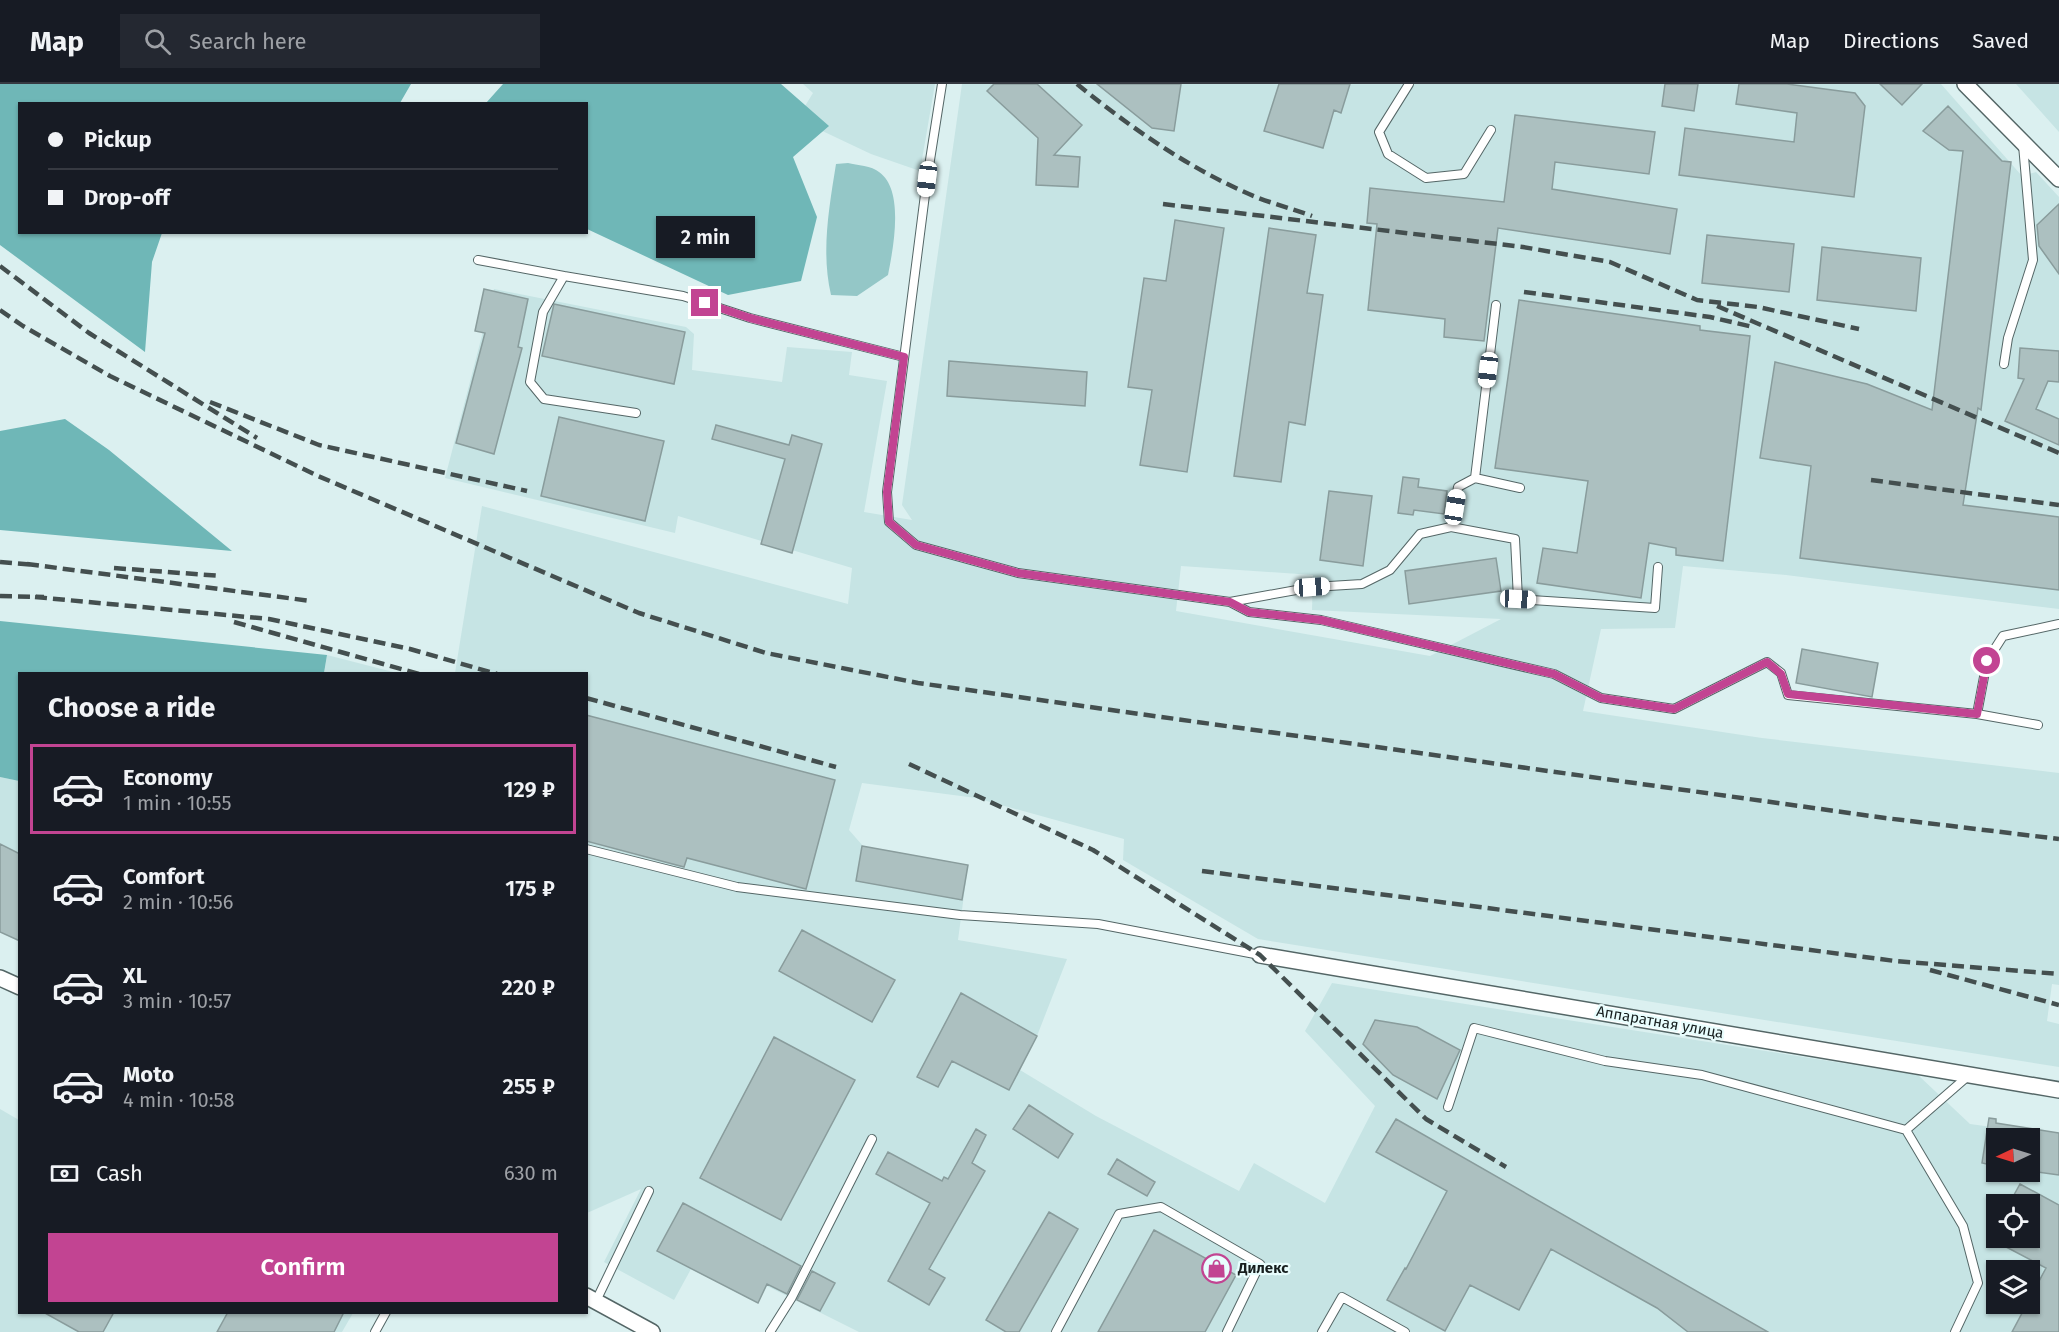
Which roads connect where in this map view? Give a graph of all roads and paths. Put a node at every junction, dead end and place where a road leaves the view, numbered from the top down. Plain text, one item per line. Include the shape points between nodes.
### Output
1 (942, 84) edge
2 (1409, 84) edge
3 (1965, 84) edge
4 (1491, 130) dead end
5 (2023, 143) junction
6 (2059, 179) edge
7 (478, 260) dead end
8 (564, 276) junction
9 (1496, 305) dead end
10 (904, 357) junction
11 (2004, 364) dead end
12 (636, 413) dead end
13 (1475, 478) junction
14 (1520, 488) dead end
15 (1451, 527) junction
16 (1658, 567) dead end
17 (1230, 602) junction
18 (2059, 624) edge
19 (1977, 714) junction
20 (2038, 725) dead end
21 (588, 850) edge
22 (1260, 955) joint
23 (0, 978) edge
24 (18, 986) edge
25 (1969, 1075) junction
26 (2059, 1090) edge
27 (1448, 1107) dead end
28 (1906, 1130) junction
29 (872, 1139) dead end
30 (649, 1191) dead end
31 (591, 1298) edge
32 (385, 1314) edge
33 (375, 1332) edge
34 (652, 1332) edge
35 (770, 1332) edge
36 (1056, 1332) edge
37 (1227, 1332) edge
38 (1322, 1332) edge
39 (1405, 1332) edge
40 (1955, 1332) edge

1 - 10 lane
2 - 4 lane via 1379,132 1388,154 1426,178 1464,174
3 - 5 street
5 - 6 street
5 - 11 lane via 2033,260 2008,338
7 - 8 lane
8 - 10 lane via 683,296 750,318
8 - 12 lane via 543,312 530,382 544,399
9 - 13 lane
10 - 17 lane via 887,492 889,522 916,545 1018,573
13 - 14 lane
13 - 15 lane via 1458,487
15 - 16 lane via 1515,539 1518,599 1655,608
15 - 17 lane via 1420,534 1390,570 1362,584 1312,587
17 - 19 lane via 1249,612 1321,620 1554,674 1601,698 1635,704 1674,709 1767,662 1781,674 1788,694
18 - 19 lane via 2003,636 1987,661
19 - 20 lane
21 - 22 lane via 737,887 960,915 1098,924
22 - 25 street, Аппаратная улица
23 - 24 street
25 - 26 street, Аппаратная улица
25 - 28 lane
27 - 28 lane via 1474,1028 1605,1061 1702,1075
28 - 40 lane via 1964,1226 1978,1283
29 - 35 lane via 792,1297
30 - 31 lane
31 - 34 street
32 - 33 lane
36 - 37 lane via 1119,1214 1161,1207 1260,1264
38 - 39 lane via 1342,1297

